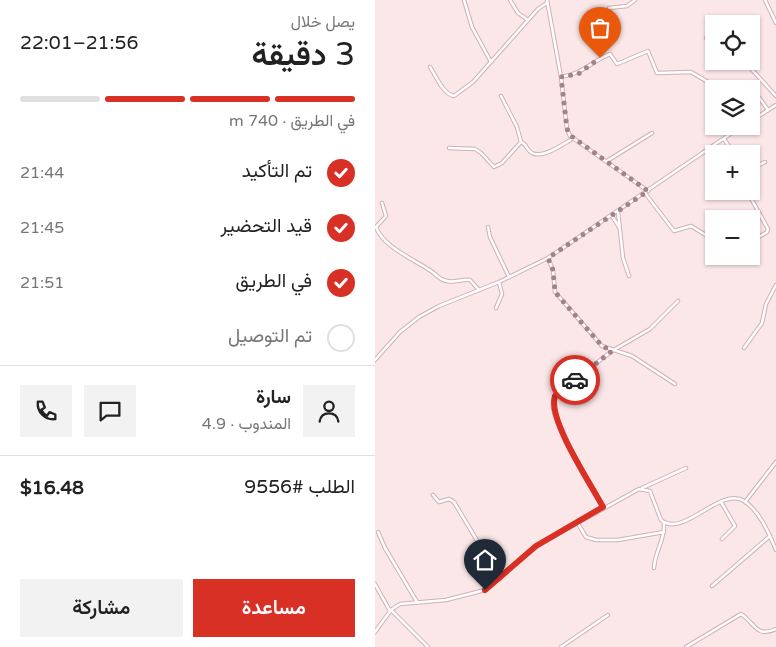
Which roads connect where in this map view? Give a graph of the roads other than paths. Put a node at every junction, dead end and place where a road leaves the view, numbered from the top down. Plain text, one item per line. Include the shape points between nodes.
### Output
1 (464, 0) edge
2 (510, 0) edge
3 (635, 0) edge
4 (765, 0) edge
5 (547, 1) edge
6 (609, 8) dead end
7 (528, 20) junction
8 (776, 22) edge
9 (491, 62) junction
10 (430, 67) dead end
11 (753, 70) edge
12 (561, 77) junction
13 (705, 80) edge
14 (501, 96) dead end
15 (776, 96) edge
16 (760, 99) edge
17 (776, 105) edge
18 (768, 110) junction
19 (760, 115) edge
20 (652, 133) dead end
21 (729, 135) edge
22 (573, 138) junction
23 (724, 138) junction
24 (521, 142) junction
25 (714, 145) edge
26 (728, 145) edge
27 (449, 148) dead end
28 (705, 152) edge
29 (607, 161) junction
30 (765, 162) dead end
31 (760, 164) edge
32 (647, 192) junction
33 (382, 204) dead end
34 (618, 212) junction
35 (612, 216) junction
36 (760, 216) edge
37 (488, 227) dead end
38 (620, 228) junction
39 (705, 235) edge
40 (760, 236) edge
41 (548, 258) junction
42 (629, 276) dead end
43 (509, 277) junction
44 (499, 282) junction
45 (776, 285) edge
46 (479, 290) junction
47 (678, 301) dead end
48 (496, 308) dead end
49 (744, 348) dead end
50 (612, 351) junction
51 (375, 360) edge
52 (675, 384) dead end
53 (776, 462) edge
54 (686, 468) dead end
55 (641, 488) junction
56 (433, 495) dead end
57 (721, 502) junction
58 (745, 502) junction
59 (603, 507) junction
60 (577, 521) junction
61 (664, 523) junction
62 (378, 532) dead end
63 (664, 532) junction
64 (770, 536) junction
65 (722, 539) dead end
66 (776, 550) edge
67 (654, 568) dead end
68 (500, 578) junction
69 (375, 584) edge
70 (712, 586) dead end
71 (417, 602) junction
72 (390, 611) junction
73 (607, 615) dead end
74 (776, 629) edge
75 (375, 632) edge
76 (428, 647) edge
77 (561, 647) edge
78 (686, 647) edge

1 - 9 street via 472,27
2 - 7 street via 518,13
3 - 6 street via 627,6
4 - 8 street
5 - 7 street
5 - 12 street
7 - 9 street
9 - 10 street via 473,82 454,96 444,89
11 - 15 street
12 - 13 street via 578,74 610,54 617,64 648,51 657,73 691,72
12 - 22 street via 567,129
14 - 24 street
16 - 18 street
17 - 18 street
18 - 19 street
20 - 29 street
21 - 23 street
22 - 24 street via 554,150 535,154
22 - 29 street
23 - 25 street
23 - 26 street
24 - 27 street via 502,163 494,167 475,149
28 - 32 street
29 - 32 street
30 - 31 street
32 - 34 street
32 - 39 street via 674,231 691,226
33 - 46 street via 386,216 376,227 381,236 439,278 448,282 470,280
34 - 35 street
34 - 38 street
35 - 38 street
35 - 41 street
36 - 40 street via 767,229
37 - 43 street via 492,243
38 - 42 street via 623,258
41 - 43 street
41 - 50 street via 555,292 602,346
43 - 44 street
44 - 46 street
44 - 48 street via 501,294
45 - 49 street via 761,323
46 - 51 street via 419,317 400,332
47 - 50 street via 650,329
50 - 52 street via 632,356
50 - 59 street via 557,394 553,403 555,415
53 - 58 street
54 - 55 street
55 - 59 street
55 - 61 street via 651,491
56 - 68 street via 439,502 449,499 454,502
57 - 58 street via 733,498
57 - 61 street via 675,525
57 - 65 street via 735,526
58 - 64 street
59 - 60 street
60 - 63 street via 585,537 596,540 618,540
60 - 68 street via 531,549
61 - 63 street
62 - 71 street
63 - 67 street
64 - 66 street
64 - 70 street
68 - 71 street via 485,590 472,594
69 - 72 street
71 - 72 street via 400,604
72 - 75 street
72 - 76 street
73 - 77 street
74 - 78 street via 760,631 741,614

